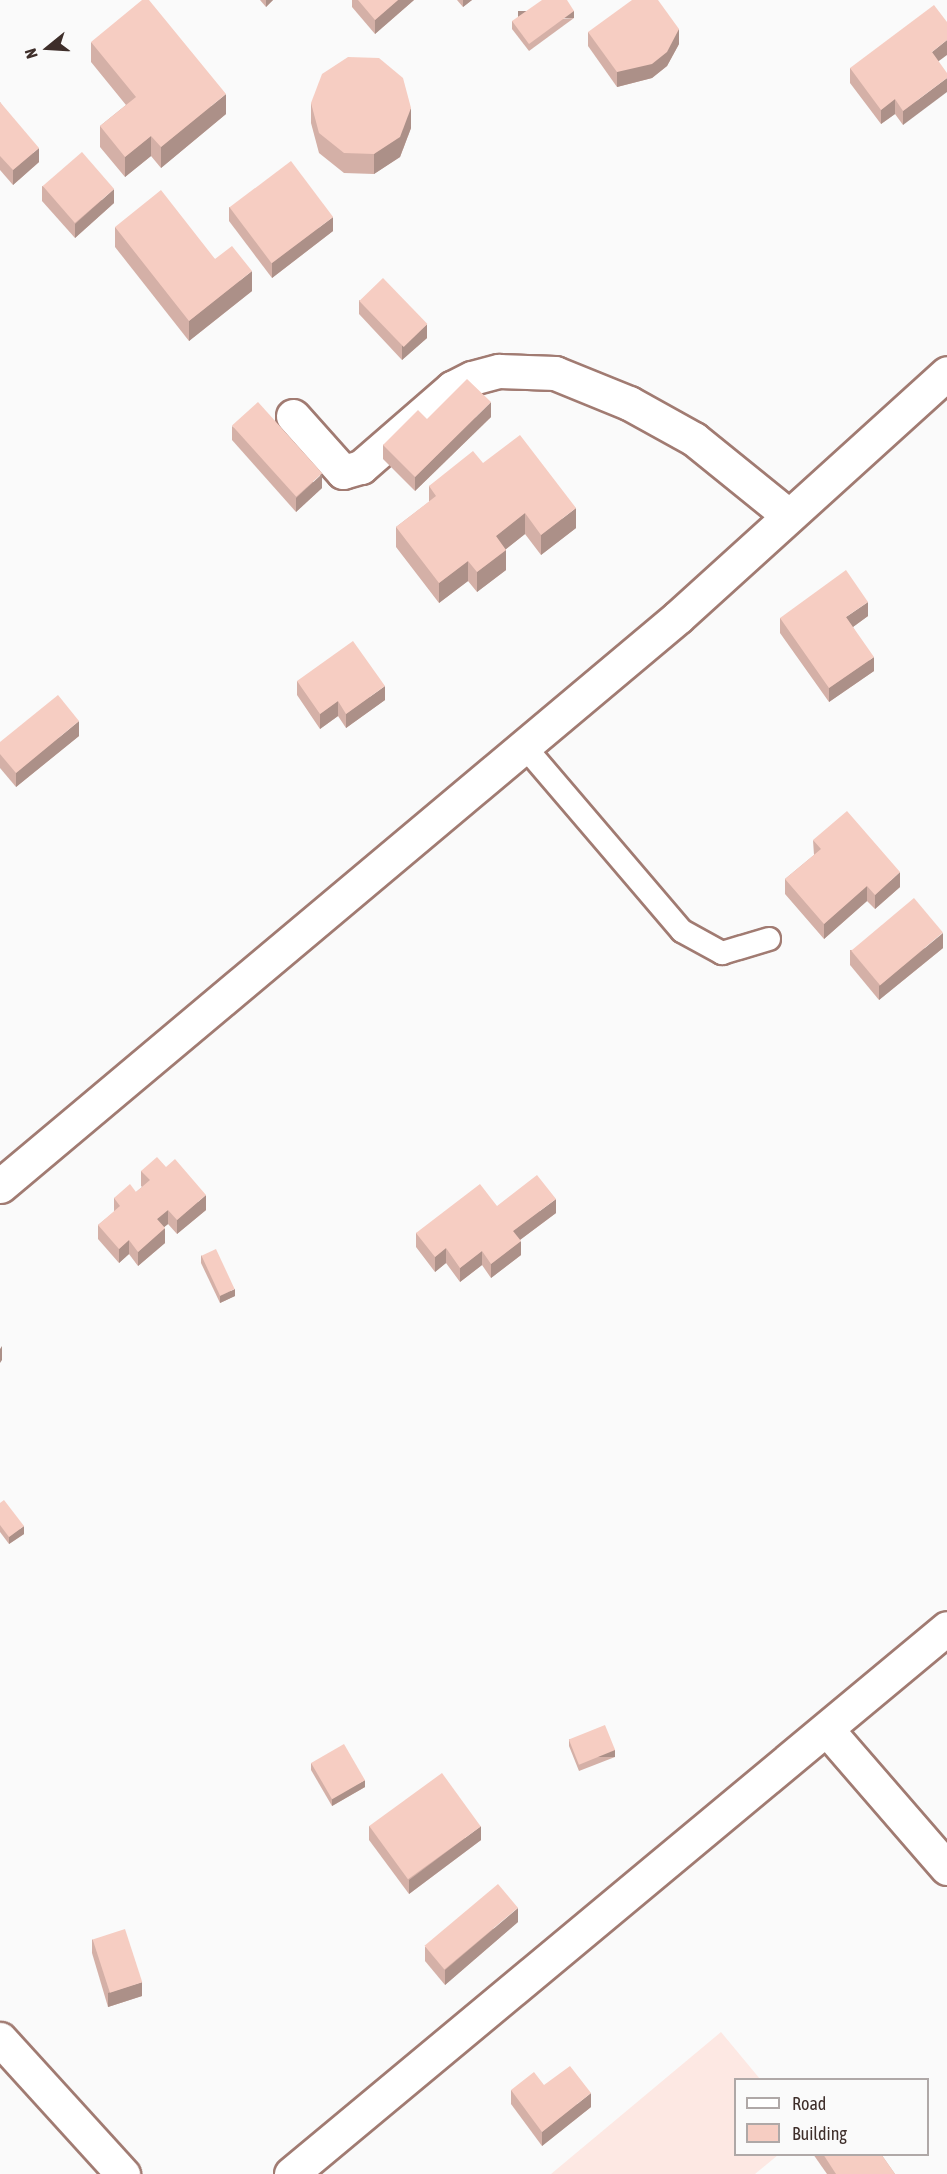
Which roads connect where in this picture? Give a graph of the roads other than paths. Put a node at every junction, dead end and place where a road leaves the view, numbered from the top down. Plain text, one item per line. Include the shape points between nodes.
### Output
1 (947, 373) edge
2 (293, 416) dead end
3 (789, 516) junction
4 (524, 746) junction
5 (769, 939) dead end
6 (0, 1186) edge
7 (947, 1628) edge
8 (829, 1732) junction
9 (947, 1868) edge
10 (0, 2039) edge
11 (123, 2174) edge
12 (291, 2174) edge

1 - 3 street
2 - 3 street via 343,472 361,467 452,388 472,378 499,371 555,373 629,403 694,439
3 - 4 street
4 - 5 lane via 682,931 722,952
4 - 6 street
7 - 8 street
8 - 9 street
8 - 12 street
10 - 11 street

